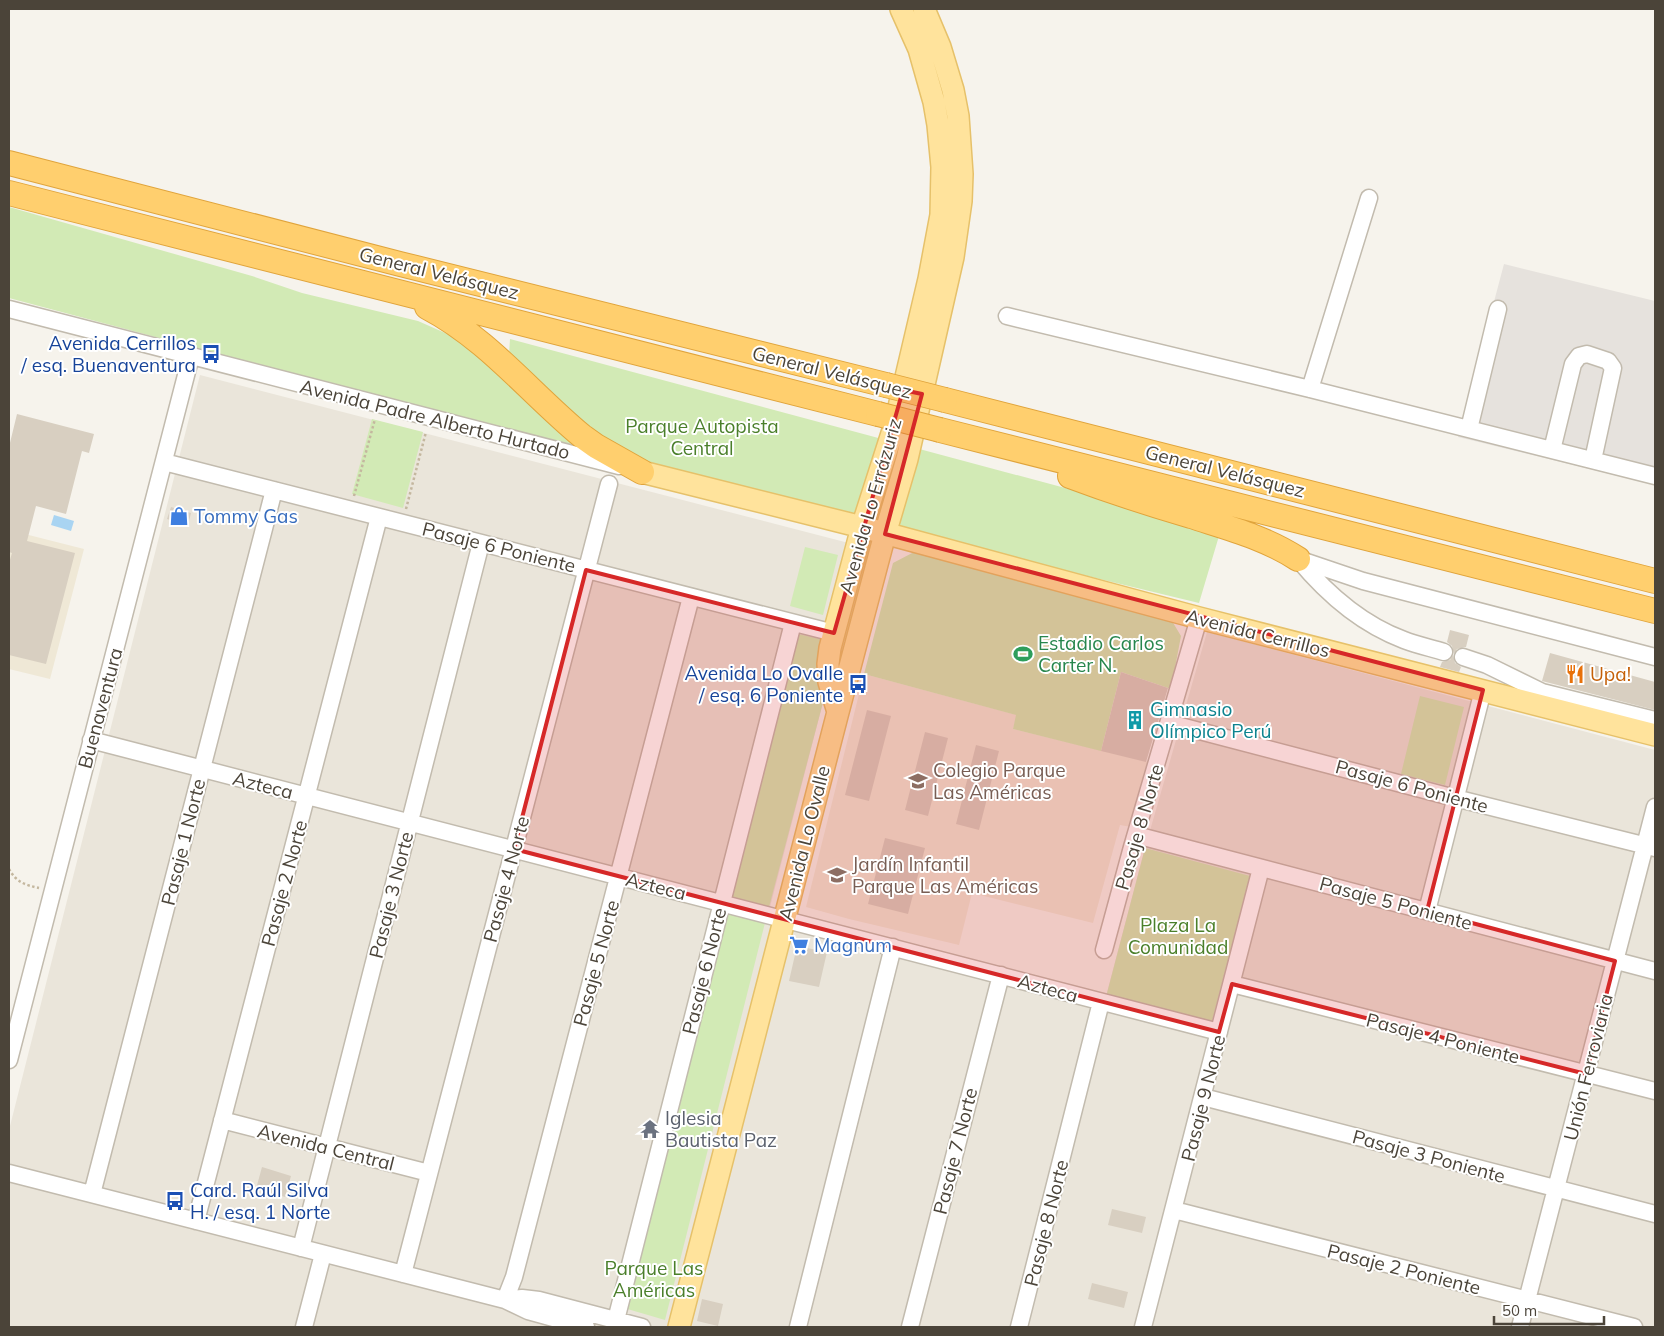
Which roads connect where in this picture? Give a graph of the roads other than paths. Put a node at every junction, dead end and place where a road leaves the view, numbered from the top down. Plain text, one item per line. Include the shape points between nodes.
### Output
1 (901, 9) edge
2 (924, 9) edge
3 (9, 163) edge
4 (9, 194) edge
5 (1370, 198) dead end
6 (392, 290) junction
7 (9, 309) edge
8 (1498, 309) dead end
9 (1007, 316) dead end
10 (191, 356) junction
11 (1310, 389) junction
12 (1469, 429) junction
13 (997, 444) junction
14 (1552, 450) junction
15 (1593, 460) junction
16 (164, 462) junction
17 (642, 472) junction
18 (1655, 476) edge
19 (609, 484) dead end
20 (274, 490) junction
21 (379, 517) junction
22 (862, 527) junction
23 (885, 534) junction
24 (481, 543) junction
25 (1298, 559) junction
26 (586, 570) junction
27 (1655, 581) edge
28 (691, 597) junction
29 (1655, 611) edge
30 (1199, 618) junction
31 (793, 623) junction
32 (834, 633) junction
33 (1444, 652) dead end
34 (1463, 657) dead end
35 (1655, 657) edge
36 (1483, 690) junction
37 (838, 712) junction
38 (1655, 720) edge
39 (1169, 723) junction
40 (1655, 735) edge
41 (91, 740) junction
42 (202, 769) junction
43 (307, 796) junction
44 (1455, 798) junction
45 (1655, 807) edge
46 (410, 822) junction
47 (1136, 835) junction
48 (1650, 847) edge
49 (514, 849) junction
50 (1261, 868) junction
51 (618, 876) junction
52 (722, 903) junction
53 (1426, 911) junction
54 (784, 919) junction
55 (893, 947) junction
56 (1104, 950) dead end
57 (1615, 960) junction
58 (1655, 971) edge
59 (1001, 975) junction
60 (1232, 984) junction
61 (1101, 1002) junction
62 (1219, 1032) junction
63 (9, 1060) edge
64 (1586, 1074) junction
65 (1655, 1091) edge
66 (1202, 1097) junction
67 (222, 1120) junction
68 (327, 1147) junction
69 (9, 1173) edge
70 (429, 1173) junction
71 (1556, 1190) junction
72 (92, 1194) junction
73 (1174, 1210) junction
74 (1655, 1214) edge
75 (196, 1221) junction
76 (301, 1248) junction
77 (323, 1254) junction
78 (403, 1274) junction
79 (505, 1300) junction
80 (1527, 1301) junction
81 (616, 1320) junction
82 (304, 1327) edge
83 (586, 1327) edge
84 (642, 1327) edge
85 (679, 1327) edge
86 (798, 1327) edge
87 (910, 1327) edge
88 (1019, 1327) edge
89 (1143, 1327) edge
90 (1520, 1327) edge
91 (1634, 1327) edge

1 - 22 main road, Avenida Lo Errázuriz via 919,49 934,102 942,160 941,215 895,424
2 - 23 main road, Avenida Lo Errázuriz via 953,90 960,143 961,201 953,257 930,359 907,459
3 - 27 highway, General Velásquez, bridge
4 - 6 highway, General Velásquez
5 - 11 street
6 - 13 highway, General Velásquez, bridge
6 - 17 highway via 460,327 501,360 582,436
7 - 10 street, Avenida Padre Alberto Hurtado
8 - 12 street
9 - 11 street
10 - 16 street, Buenaventura
10 - 17 street, Avenida Padre Alberto Hurtado
11 - 12 street
12 - 14 street
13 - 25 highway via 1110,491 1256,537
13 - 29 highway, General Velásquez
14 - 15 street
14 - 15 street via 1573,364 1579,356 1587,354 1608,361 1613,368
15 - 18 street
16 - 20 street, Pasaje 6 Poniente
16 - 41 street, Buenaventura
17 - 22 main road, Avenida Padre Alberto Hurtado
19 - 26 street, Pasaje 4 Norte
20 - 21 street, Pasaje 6 Poniente
20 - 42 street, Pasaje 1 Norte
21 - 24 street, Pasaje 6 Poniente
21 - 43 street, Pasaje 2 Norte
22 - 23 main road, Avenida Cerrillos
22 - 32 main road, Avenida Lo Errázuriz
23 - 30 main road, Avenida Cerrillos
23 - 37 main road, Avenida Lo Ovalle
24 - 26 street, Pasaje 6 Poniente
24 - 46 street, Pasaje 3 Norte
25 - 33 street via 1322,587 1367,622 1403,640
25 - 35 street via 1363,581
26 - 28 street, Pasaje 6 Poniente
26 - 49 street, Pasaje 4 Norte
28 - 31 street, Pasaje 6 Poniente
28 - 51 street, Pasaje 5 Norte
30 - 36 main road, Avenida Cerrillos
30 - 39 street, Pasaje 8 Norte
31 - 32 street, Pasaje 6 Poniente
31 - 52 street, Pasaje 6 Norte
32 - 37 main road, Avenida Lo Errázuriz via 829,656 829,682
34 - 38 street via 1542,692
36 - 40 main road, Avenida Cerrillos
36 - 44 street
37 - 54 main road, Avenida Lo Ovalle
39 - 44 street, Pasaje 6 Poniente
39 - 47 street, Pasaje 8 Norte
41 - 42 street, Azteca
41 - 63 street, Buenaventura
42 - 43 street, Azteca
42 - 72 street, Pasaje 1 Norte
43 - 46 street, Azteca
43 - 67 street, Pasaje 2 Norte
44 - 48 street, Pasaje 6 Poniente
44 - 53 street
45 - 48 street, Unión Ferroviaria
46 - 49 street, Azteca
46 - 68 street, Pasaje 3 Norte
47 - 50 street, Pasaje 5 Poniente
47 - 56 street, Pasaje 8 Norte
48 - 57 street, Unión Ferroviaria
49 - 51 street, Azteca
49 - 70 street, Pasaje 4 Norte
50 - 53 street, Pasaje 5 Poniente
50 - 60 street, Pasaje 9 Norte
51 - 52 street, Azteca
51 - 79 street, Pasaje 5 Norte via 514,1277
52 - 54 street, Azteca
52 - 81 street, Pasaje 6 Norte
53 - 57 street, Pasaje 5 Poniente
54 - 55 street, Azteca
54 - 85 main road, Avenida Lo Ovalle
55 - 59 street, Azteca
55 - 86 street
57 - 58 street, Pasaje 5 Poniente
57 - 64 street, Unión Ferroviaria
59 - 61 street, Azteca
59 - 87 street, Pasaje 7 Norte
60 - 62 street, Pasaje 9 Norte
60 - 64 street, Pasaje 4 Poniente
61 - 62 street, Azteca
61 - 88 street, Pasaje 8 Norte
62 - 66 street, Pasaje 9 Norte
64 - 65 street, Pasaje 4 Poniente
64 - 71 street, Unión Ferroviaria
66 - 71 street, Pasaje 3 Poniente
66 - 73 street, Pasaje 9 Norte
67 - 68 street, Avenida Central
67 - 75 street, Pasaje 2 Norte
68 - 70 street, Avenida Central
68 - 76 street, Pasaje 3 Norte
69 - 72 street
70 - 78 street, Pasaje 4 Norte
71 - 74 street, Pasaje 3 Poniente
71 - 80 street, Unión Ferroviaria
72 - 75 street
73 - 80 street, Pasaje 2 Poniente
73 - 89 street, Pasaje 9 Norte
75 - 76 street
76 - 77 street
77 - 78 street
77 - 82 street
78 - 79 street
79 - 81 street via 539,1300
79 - 83 street via 528,1311
80 - 90 street, Unión Ferroviaria
80 - 91 street, Pasaje 2 Poniente
81 - 84 street

